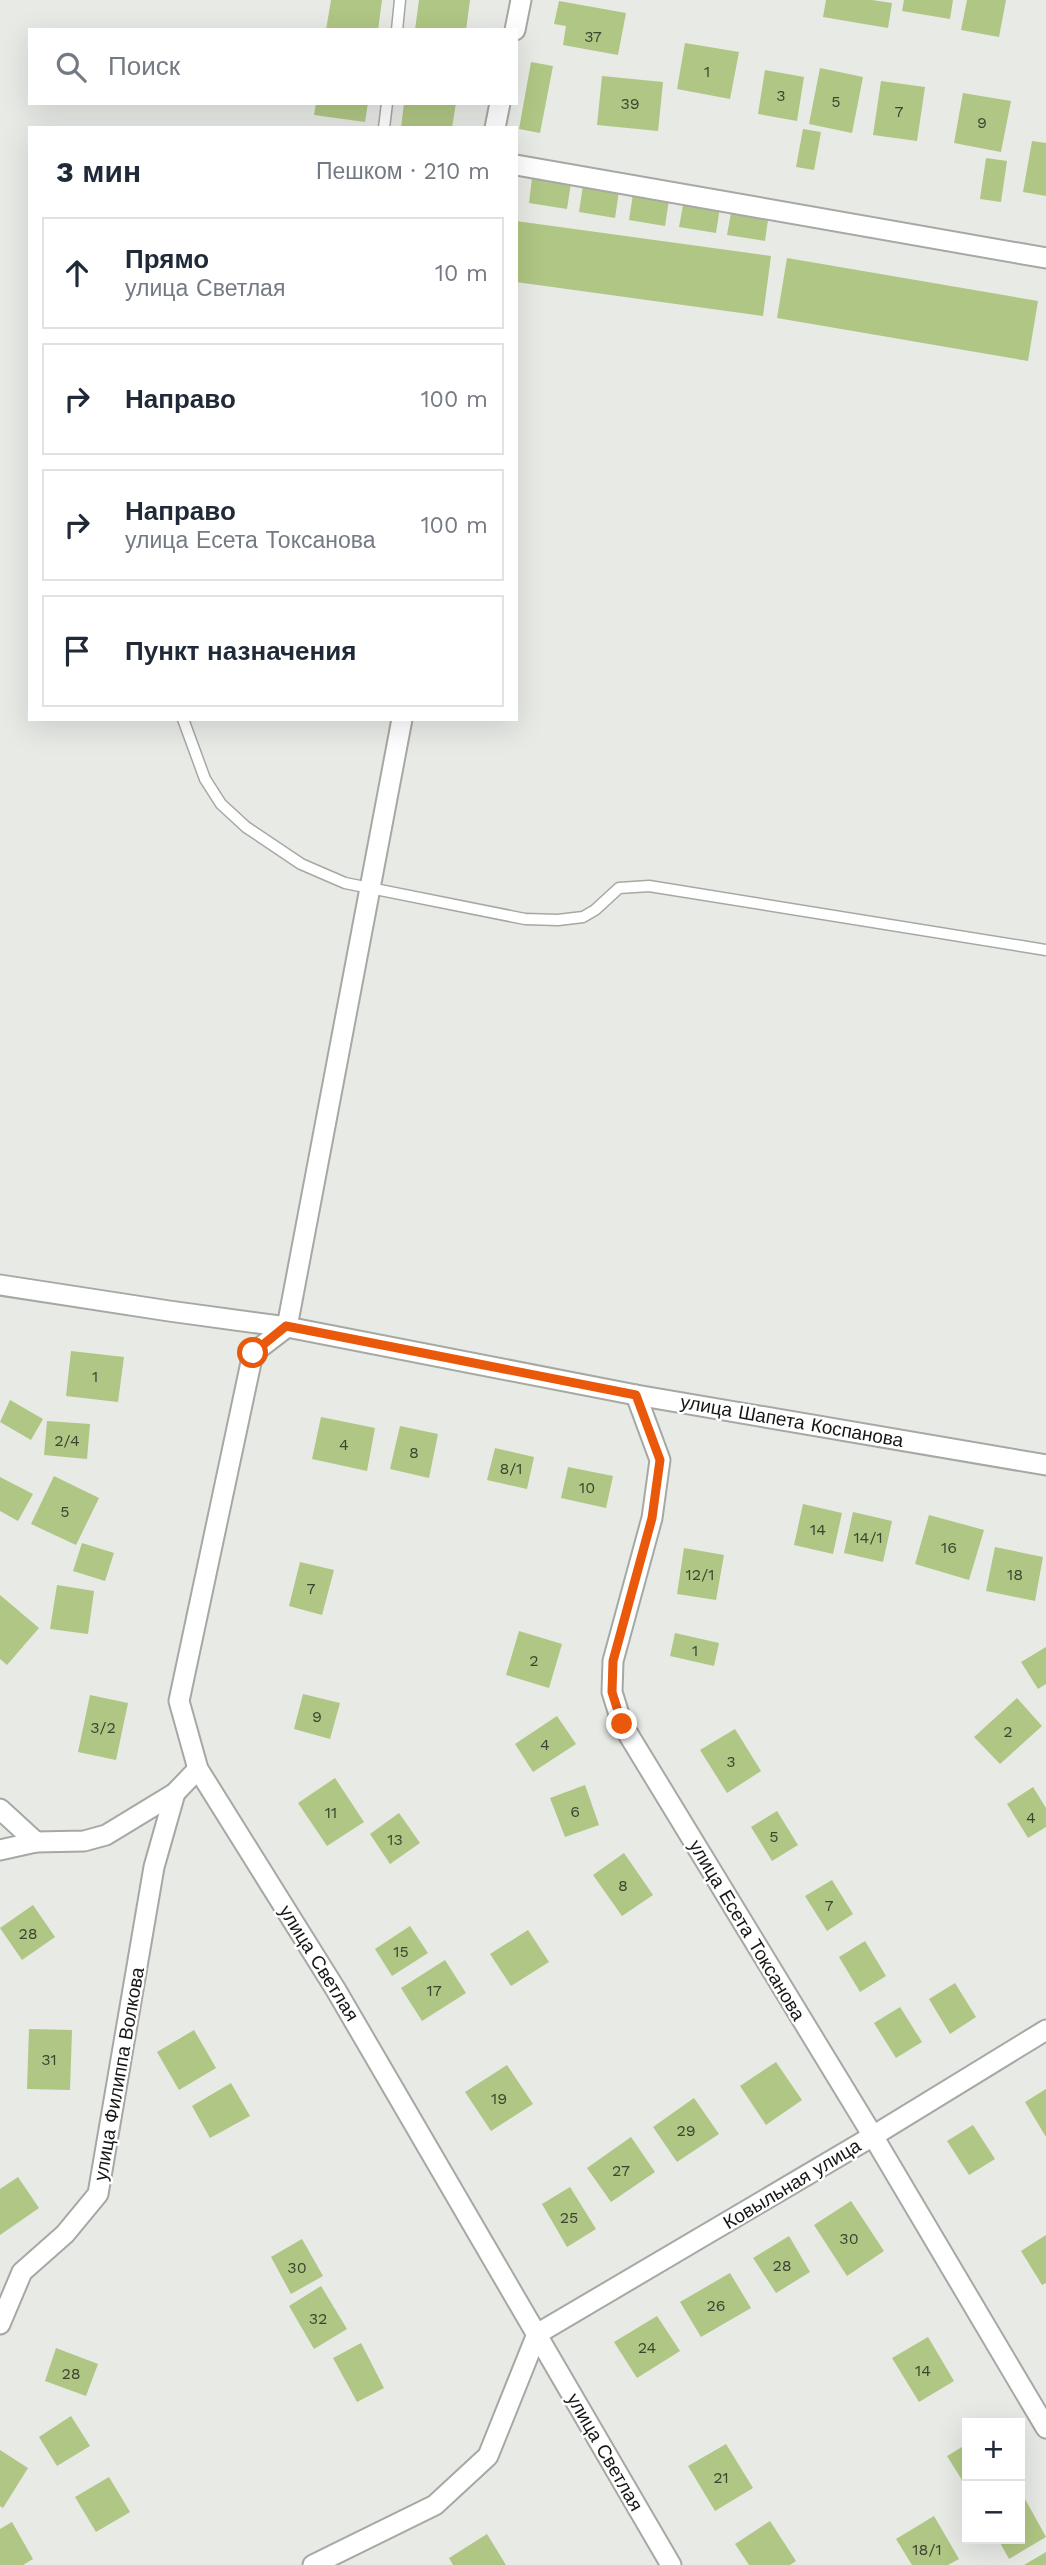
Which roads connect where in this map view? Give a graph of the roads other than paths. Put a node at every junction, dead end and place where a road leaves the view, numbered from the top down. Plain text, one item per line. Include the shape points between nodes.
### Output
1 (400, 0) edge
2 (521, 0) edge
3 (397, 28) edge
4 (515, 28) edge
5 (387, 105) edge
6 (500, 105) edge
7 (384, 126) edge
8 (495, 126) edge
9 (518, 165) edge
10 (1046, 258) edge
11 (184, 721) edge
12 (402, 721) edge
13 (372, 889) junction
14 (1046, 950) edge
15 (0, 1285) edge
16 (286, 1326) junction
17 (636, 1395) junction
18 (1046, 1465) edge
19 (198, 1769) junction
20 (175, 1793) junction
21 (0, 1809) edge
22 (36, 1842) junction
23 (0, 1850) edge
24 (1046, 2031) edge
25 (873, 2136) junction
26 (0, 2324) edge
27 (537, 2334) junction
28 (1046, 2428) edge
29 (313, 2565) edge
30 (671, 2565) edge

1 - 3 lane
2 - 4 street
5 - 7 lane
6 - 8 street
9 - 10 street
11 - 13 lane via 205,779 221,804 246,827 301,864
12 - 13 street
13 - 14 lane via 525,919 558,920 583,917 619,888 649,886
13 - 16 street
15 - 16 street, улица Шапета Коспанова
16 - 17 street, улица Шапета Коспанова
16 - 19 street, улица Светлая via 253,1353 179,1701
17 - 18 street, улица Шапета Коспанова
17 - 25 street, улица Есета Токсанова via 660,1460 652,1518 613,1661 612,1692 622,1724
19 - 20 street
19 - 27 street, улица Светлая via 337,1990
20 - 22 street via 106,1835 74,1842
20 - 26 street, улица Филиппа Волкова via 154,1867 98,2194 65,2234 22,2272
21 - 22 street
22 - 23 street
24 - 25 street, Ковыльная улица
25 - 27 street, Ковыльная улица
25 - 28 street, улица Есета Токсанова
27 - 29 street via 488,2456 435,2505
27 - 30 street, улица Светлая

